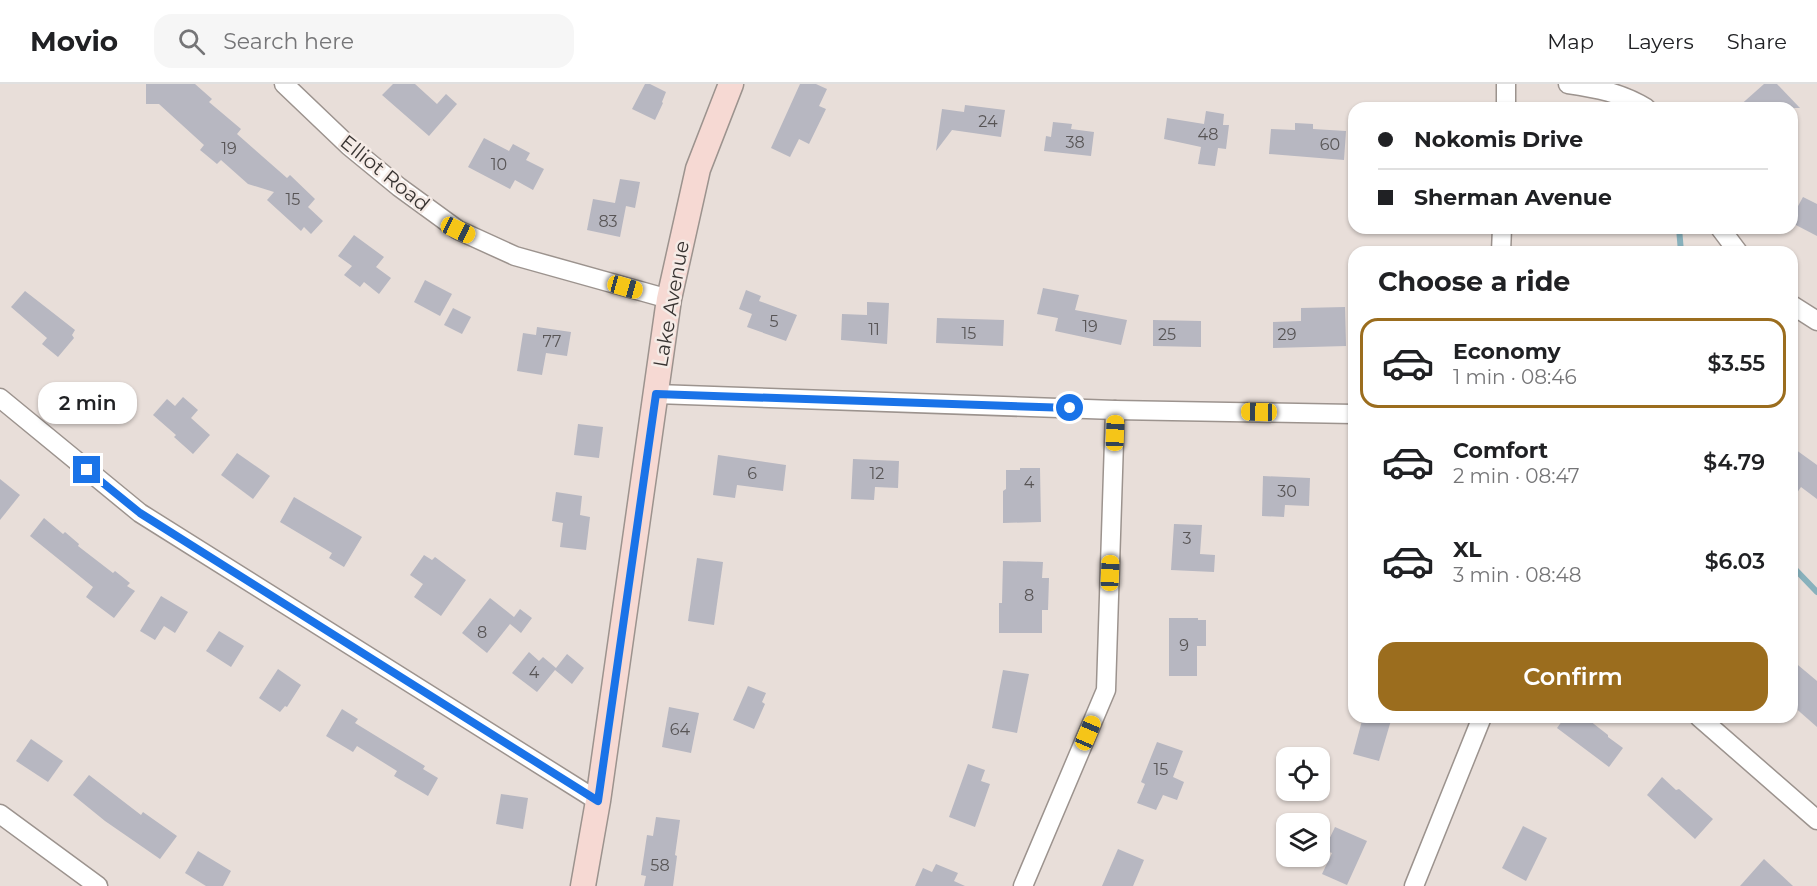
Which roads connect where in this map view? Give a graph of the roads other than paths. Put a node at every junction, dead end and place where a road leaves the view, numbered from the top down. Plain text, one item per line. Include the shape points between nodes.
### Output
1 (731, 84) edge
2 (1506, 84) edge
3 (1568, 84) edge
4 (293, 87) edge
5 (1506, 102) edge
6 (1635, 102) edge
7 (669, 299) junction
8 (1798, 309) edge
9 (1817, 321) edge
10 (656, 394) junction
11 (0, 398) edge
12 (1115, 410) junction
13 (1348, 414) edge
14 (1480, 723) edge
15 (1706, 723) edge
16 (598, 801) junction
17 (0, 814) edge
18 (1817, 820) edge
19 (98, 886) edge
20 (583, 886) edge
21 (1023, 886) edge
22 (1414, 886) edge

1 - 7 street, Lake Avenue via 698,170
2 - 5 street
3 - 6 street via 1600,89
4 - 7 street, Elliot Road via 349,146 458,230 515,256
7 - 10 street, Lake Avenue
8 - 9 street
10 - 12 street
10 - 16 street, Lake Avenue
11 - 16 street via 140,513
12 - 13 street
12 - 21 street via 1106,690
14 - 22 street
15 - 18 street
16 - 20 street, Lake Avenue
17 - 19 street

